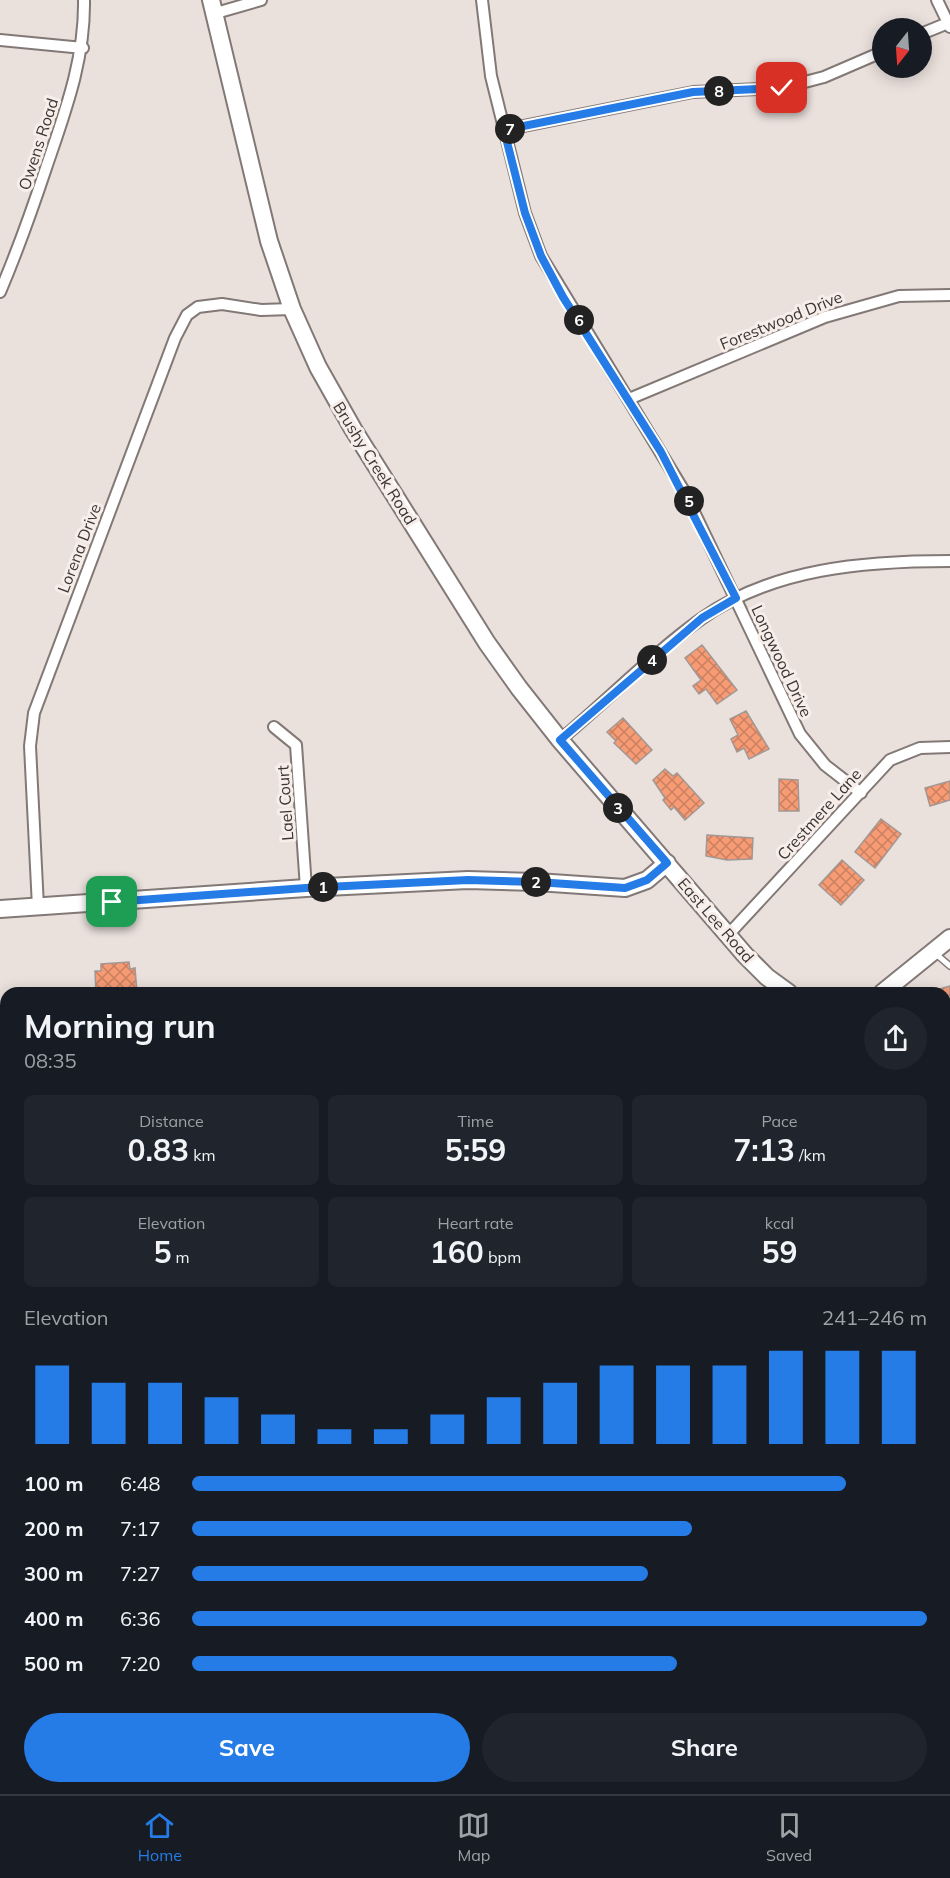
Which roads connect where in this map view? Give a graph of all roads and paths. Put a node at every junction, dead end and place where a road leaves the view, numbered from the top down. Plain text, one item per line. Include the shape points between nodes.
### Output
1 (84, 0) edge
2 (261, 0) edge
3 (482, 0) edge
4 (937, 0) edge
5 (214, 6) edge
6 (949, 25) edge
7 (932, 30) edge
8 (0, 40) edge
9 (83, 48) junction
10 (872, 57) edge
11 (504, 130) junction
12 (0, 292) edge
13 (950, 295) edge
14 (292, 309) junction
15 (629, 399) junction
16 (950, 561) edge
17 (736, 598) junction
18 (274, 727) dead end
19 (560, 740) junction
20 (950, 747) edge
21 (861, 793) junction
22 (667, 863) junction
23 (306, 888) junction
24 (38, 907) junction
25 (0, 909) edge
26 (728, 935) junction
27 (950, 938) edge
28 (933, 951) junction
29 (950, 966) edge
30 (780, 987) edge
31 (889, 987) edge

1 - 9 street, Owens Road
2 - 5 street
3 - 11 street, Longwood Drive via 491,76
4 - 6 street
5 - 14 street, Brushy Creek Road via 269,241
6 - 7 street
8 - 9 street
9 - 12 street, Owens Road via 56,139
10 - 11 street via 834,74 782,88 693,92
11 - 15 street, Longwood Drive via 525,213 541,256
13 - 15 street, Forestwood Drive via 899,296 843,311
14 - 19 street, Brushy Creek Road via 318,367 353,429 487,643
14 - 24 street, Lorena Drive via 261,310 222,304 198,307 187,315 175,338 34,713 30,746
15 - 17 street, Longwood Drive via 684,491
16 - 17 street via 894,561 837,568 786,580
17 - 19 street via 702,618
17 - 21 street, Longwood Drive via 800,734 825,765
18 - 23 street, Lael Court via 296,745
19 - 22 street, Brushy Creek Road
20 - 21 street, Crestmere Lane via 920,748 896,756
21 - 26 street, Crestmere Lane
22 - 23 street, East Lee Road via 647,880 625,888 499,880
22 - 26 street, East Lee Road
23 - 24 street, East Lee Road
24 - 25 street, East Lee Road
26 - 30 street, East Lee Road via 766,977
27 - 28 street
28 - 29 lane
28 - 31 street

